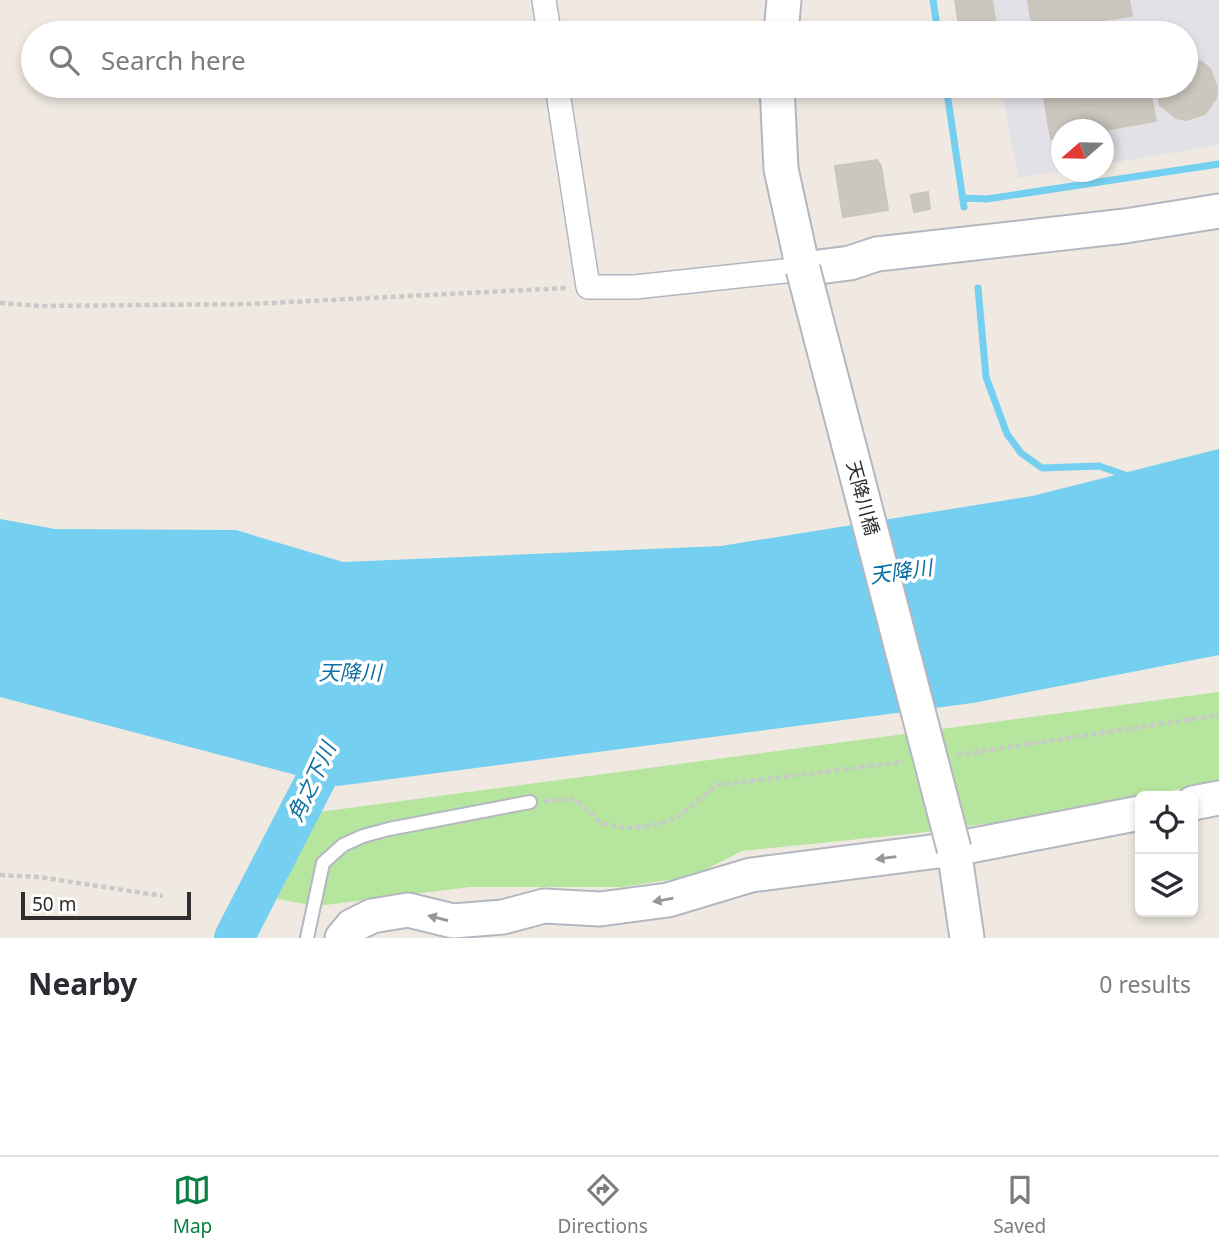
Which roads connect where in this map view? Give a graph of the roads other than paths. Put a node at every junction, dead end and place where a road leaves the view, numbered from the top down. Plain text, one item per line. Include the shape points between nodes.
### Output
1 (544, 0) edge
2 (784, 0) edge
3 (547, 21) edge
4 (782, 21) edge
5 (559, 98) edge
6 (778, 98) edge
7 (1219, 211) edge
8 (803, 269) junction
9 (1219, 798) edge
10 (530, 802) road end
11 (1198, 802) edge
12 (1135, 814) edge
13 (954, 849) junction
14 (307, 938) edge
15 (342, 938) edge
16 (967, 938) edge

1 - 3 street
2 - 4 street
5 - 8 street via 588,287 635,287
6 - 8 street, 天降川橋 via 781,169
7 - 8 street via 877,254
8 - 13 street, 天降川橋, bridge
9 - 11 street
10 - 14 lane via 376,832 343,845 323,863
12 - 13 street
13 -> 15 street via 751,875 668,900 600,909 544,906 503,917 453,921 408,910 372,916 352,926
13 - 16 street, 天降川橋

